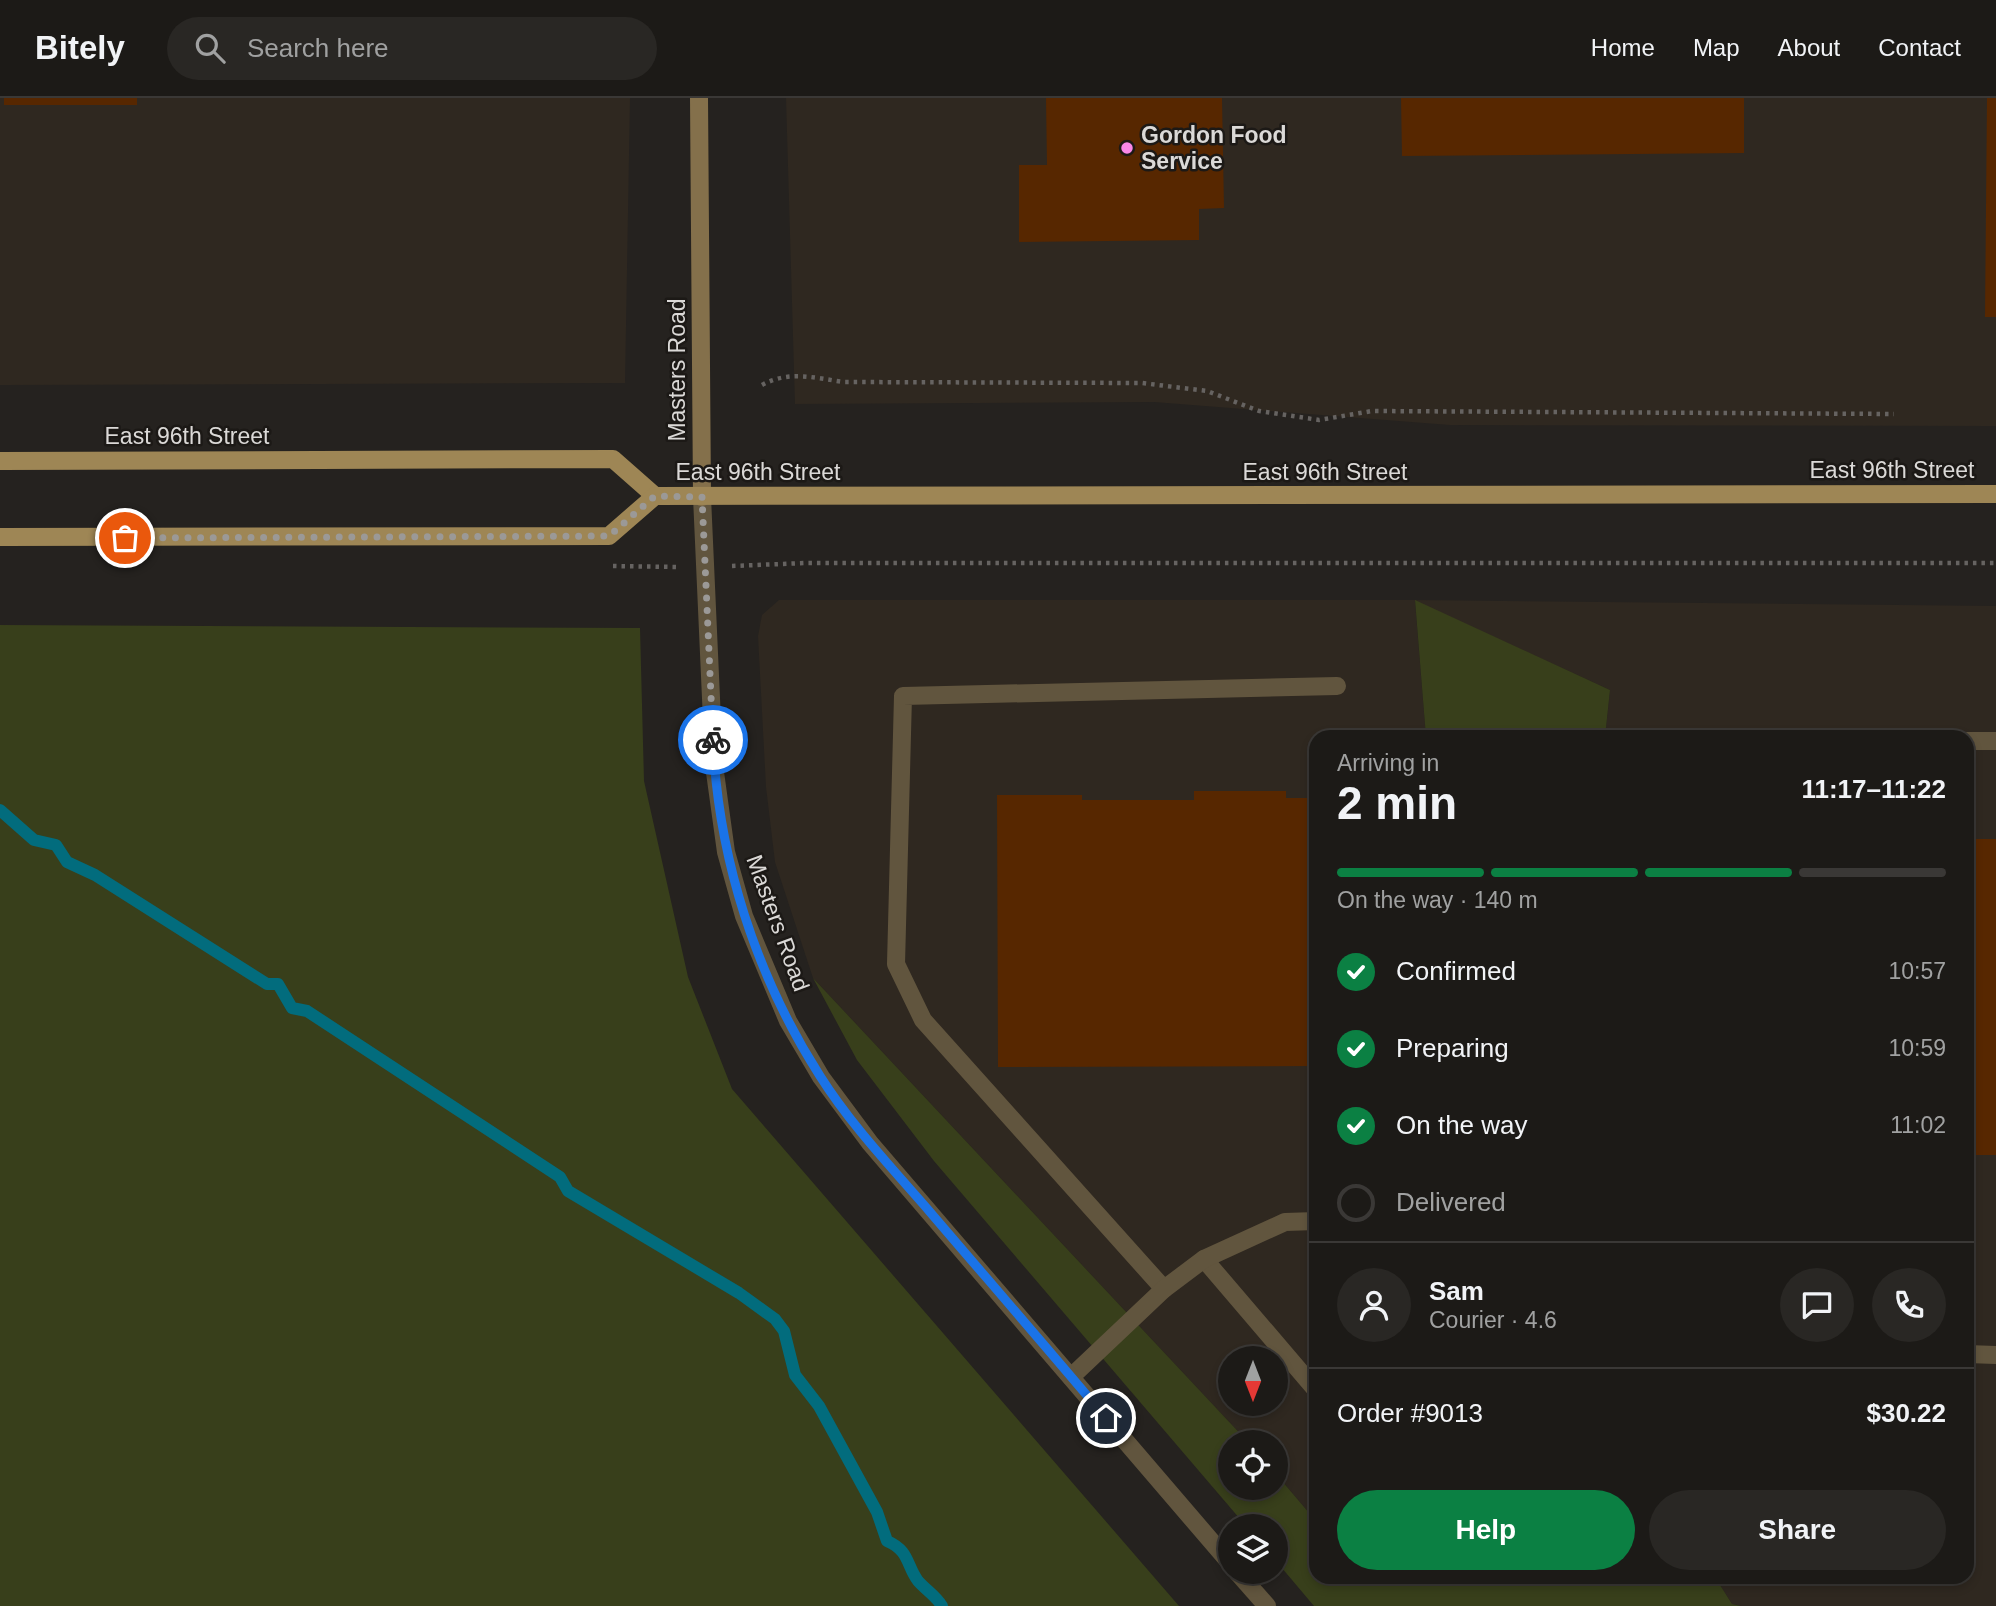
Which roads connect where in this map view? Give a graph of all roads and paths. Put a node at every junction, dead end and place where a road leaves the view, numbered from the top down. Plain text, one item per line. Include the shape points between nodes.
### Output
1 (699, 98) edge
2 (762, 385) dead end
3 (1895, 414) dead end
4 (0, 461) edge
5 (1996, 494) edge
6 (655, 496) junction
7 (702, 497) junction
8 (0, 537) edge
9 (1996, 562) edge
10 (603, 566) dead end
11 (706, 568) junction
12 (1338, 686) dead end
13 (1974, 741) edge
14 (1996, 741) edge
15 (1309, 1222) edge
16 (1204, 1259) junction
17 (1164, 1289) junction
18 (1974, 1354) edge
19 (1996, 1355) edge
20 (1071, 1377) junction
21 (1309, 1382) edge
22 (1218, 1549) edge
23 (1248, 1584) edge
24 (1267, 1606) edge

1 - 7 street, Masters Road
2 - 3 path via 798,375 844,382 1142,383 1207,391 1259,411 1319,420 1372,411
4 - 6 main road, East 96th Street via 613,459
5 - 7 main road, East 96th Street
6 - 7 main road, East 96th Street
6 - 8 main road, East 96th Street via 609,536
7 - 11 street, Masters Road
9 - 11 path via 806,563
10 - 11 path
11 - 20 street, Masters Road via 714,765 726,852 744,916 788,1021 821,1077 870,1143
12 - 17 street via 903,696 896,964 923,1020
13 - 14 street
15 - 16 street via 1286,1222
16 - 17 street
16 - 21 street
17 - 20 street
18 - 19 street
20 - 22 street, Masters Road
23 - 24 street

